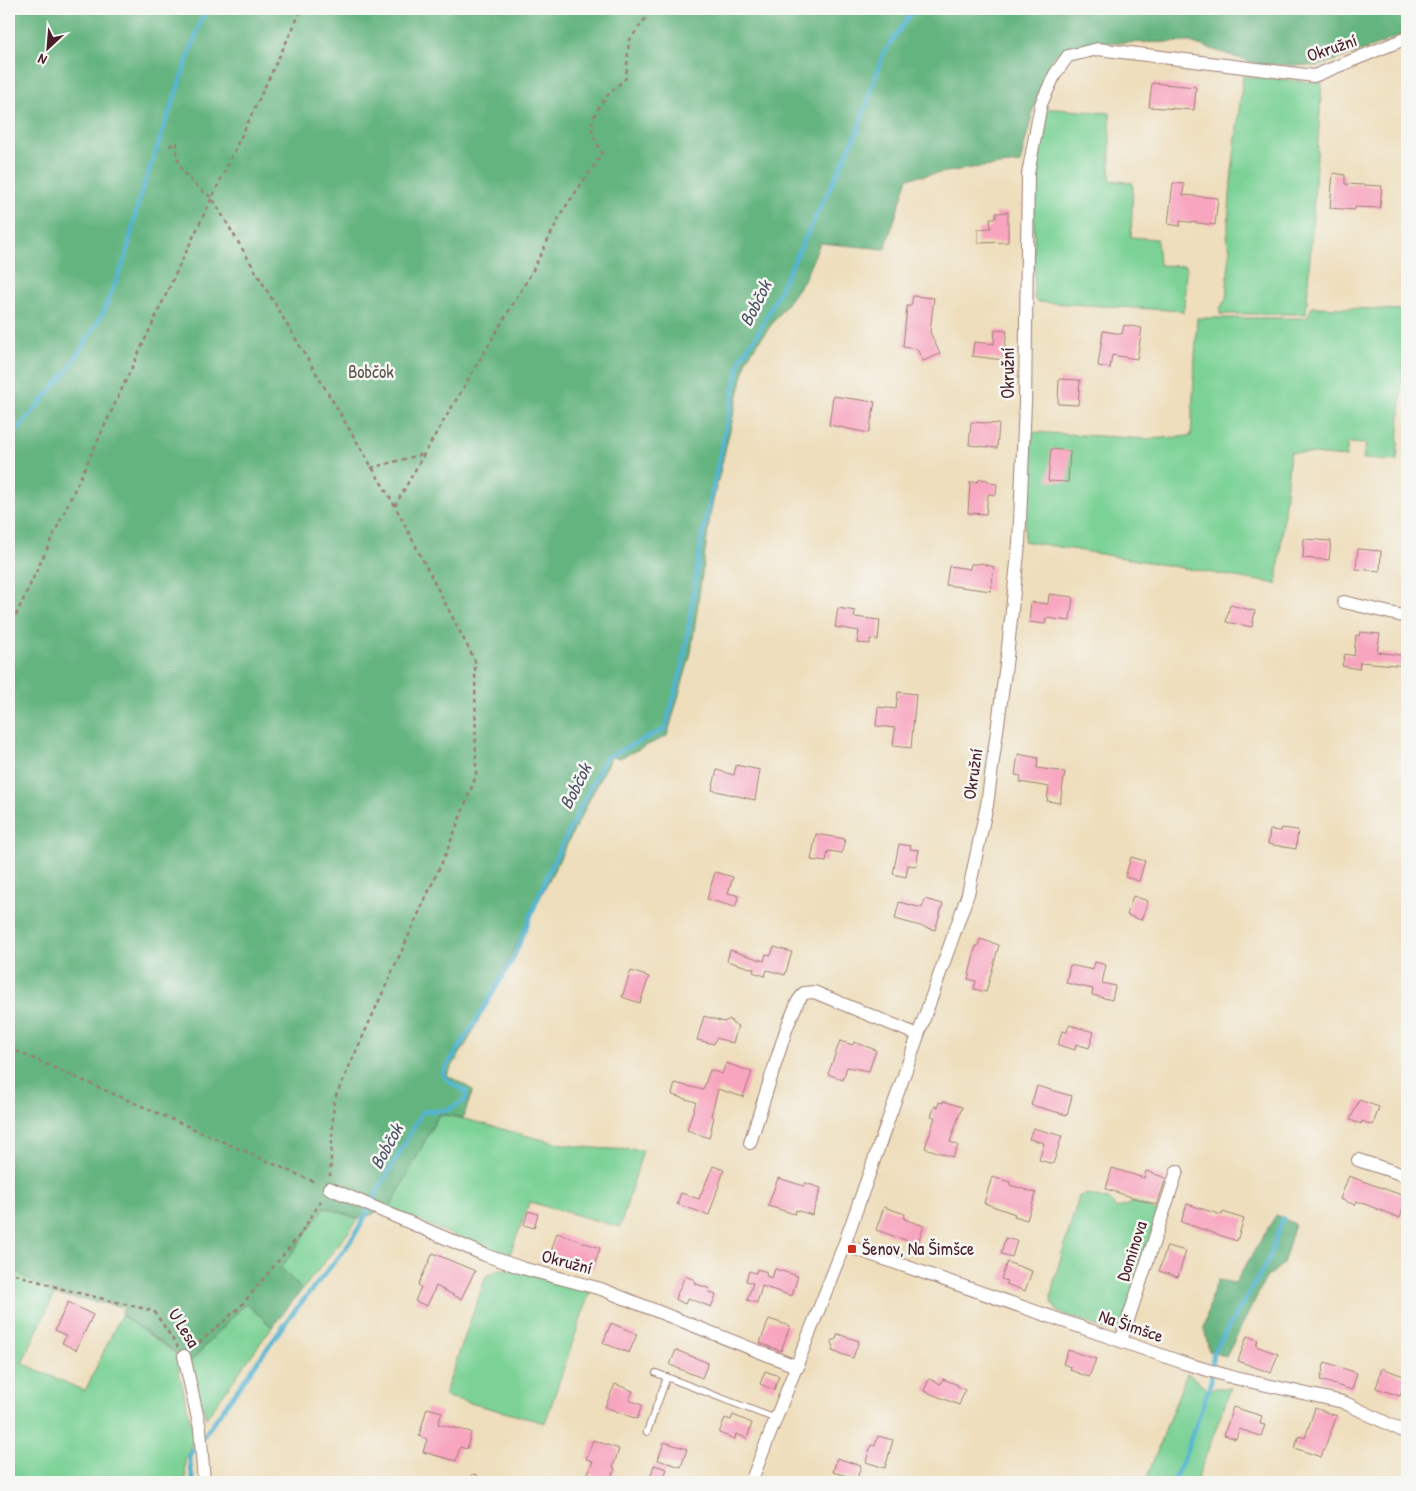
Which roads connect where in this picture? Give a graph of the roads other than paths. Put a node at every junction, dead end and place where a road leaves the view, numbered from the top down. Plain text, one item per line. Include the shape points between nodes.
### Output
1 (1407, 38) edge
2 (1344, 602) dead end
3 (1407, 617) edge
4 (918, 1035) junction
5 (750, 1143) dead end
6 (1358, 1160) dead end
7 (1177, 1171) dead end
8 (1407, 1176) edge
9 (329, 1188) road end
10 (844, 1246) junction
11 (1121, 1341) junction
12 (184, 1356) road end
13 (798, 1367) junction
14 (656, 1373) dead end
15 (667, 1377) junction
16 (776, 1419) junction
17 (647, 1432) dead end
18 (1407, 1433) edge
19 (204, 1482) edge
20 (751, 1482) edge

1 - 4 street, Okružní via 1314,76 1098,49 1068,56 1055,74 1041,104 1028,174 1025,403 1019,544 987,805 968,894
2 - 3 street
4 - 5 street via 814,992 804,993 787,1027
4 - 10 street, Okružní
6 - 8 street
7 - 11 street, Dominova
9 - 13 street, Okružní via 485,1255 601,1289
10 - 11 street, Na Šimšce
10 - 13 street, Okružní
11 - 18 street, Na Šimšce via 1235,1378 1343,1402
12 - 19 street, U Lesa via 200,1428
13 - 16 street, Okružní
14 - 15 lane
15 - 16 lane
15 - 17 lane
16 - 20 street, Okružní

